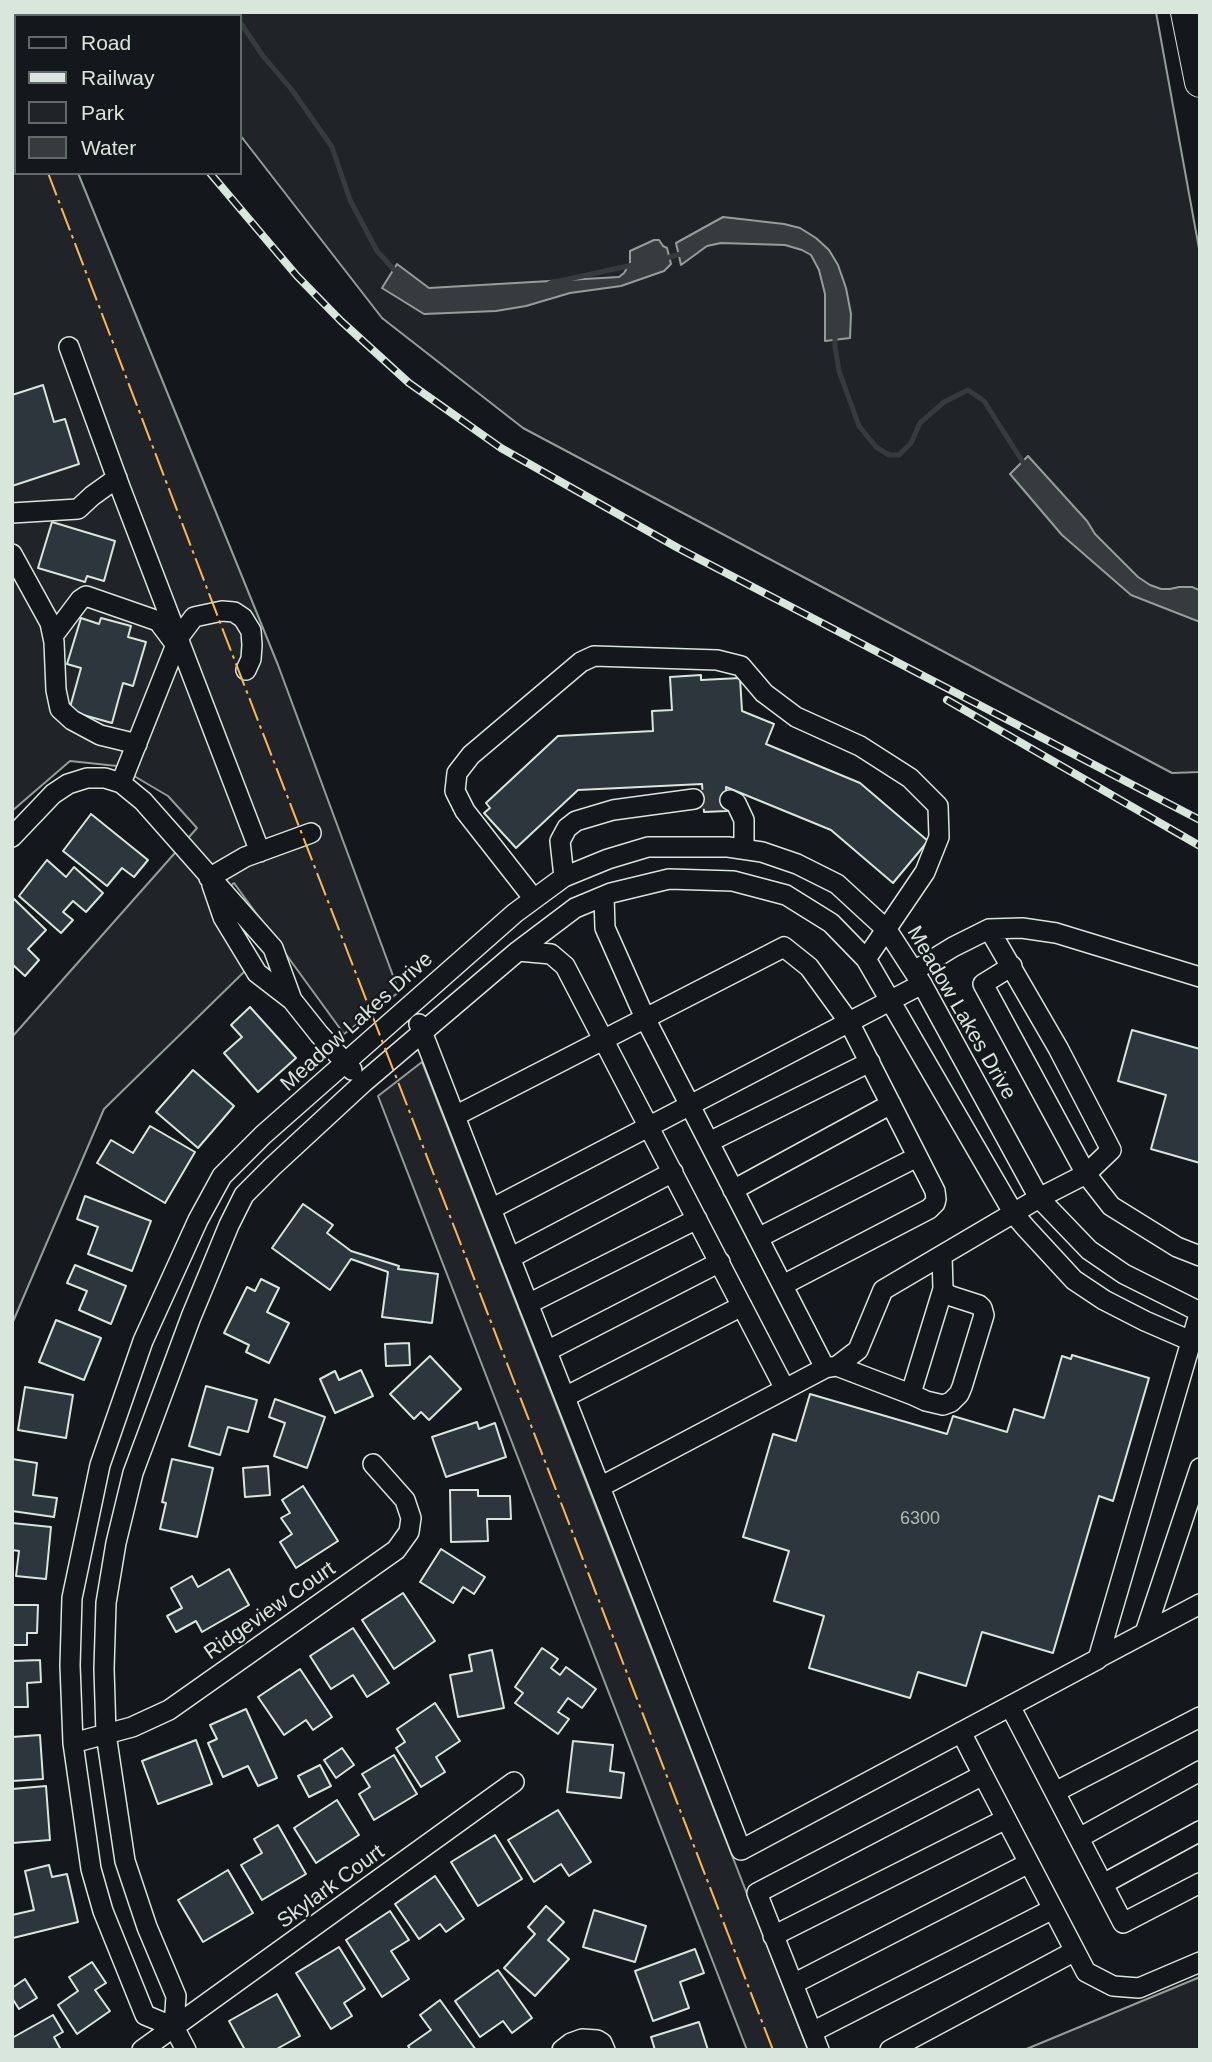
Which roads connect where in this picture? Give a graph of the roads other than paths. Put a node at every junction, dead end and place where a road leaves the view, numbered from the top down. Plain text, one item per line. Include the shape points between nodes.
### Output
1 (1186, 12) edge
2 (1200, 82) edge
3 (69, 347) dead end
4 (117, 478) junction
5 (12, 513) edge
6 (12, 554) edge
7 (53, 636) junction
8 (178, 641) junction
9 (246, 670) dead end
10 (137, 744) junction
11 (121, 783) junction
12 (694, 799) tunnel mouth
13 (730, 800) dead end
14 (311, 833) dead end
15 (12, 837) edge
16 (744, 849) junction
17 (261, 852) junction
18 (564, 877) junction
19 (209, 878) junction
20 (604, 896) junction
21 (534, 899) junction
22 (989, 929) junction
23 (887, 930) junction
24 (518, 951) junction
25 (866, 959) junction
26 (1012, 966) junction
27 (1200, 977) edge
28 (918, 978) junction
29 (890, 1001) junction
30 (411, 1004) junction
31 (645, 1018) junction
32 (849, 1022) junction
33 (422, 1032) junction
34 (604, 1040) junction
35 (870, 1062) junction
36 (345, 1063) junction
37 (364, 1082) junction
38 (891, 1104) junction
39 (690, 1105) junction
40 (454, 1116) junction
41 (649, 1126) junction
42 (709, 1142) junction
43 (917, 1157) junction
44 (673, 1172) junction
45 (1086, 1174) junction
46 (733, 1190) junction
47 (1039, 1198) junction
48 (491, 1209) junction
49 (1014, 1214) junction
50 (697, 1219) junction
51 (758, 1238) junction
52 (942, 1256) junction
53 (1200, 1256) edge
54 (510, 1258) junction
55 (720, 1262) junction
56 (783, 1285) junction
57 (943, 1289) junction
58 (528, 1304) junction
59 (743, 1306) junction
60 (1200, 1312) edge
61 (1195, 1342) edge
62 (547, 1352) junction
63 (831, 1367) junction
64 (786, 1389) junction
65 (913, 1395) junction
66 (565, 1397) junction
67 (373, 1464) dead end
68 (1200, 1468) edge
69 (600, 1488) junction
70 (1200, 1604) edge
71 (1146, 1633) junction
72 (1098, 1658) junction
73 (1010, 1706) junction
74 (1200, 1717) edge
75 (961, 1732) junction
76 (106, 1734) junction
77 (73, 1743) junction
78 (1200, 1771) edge
79 (983, 1775) junction
80 (514, 1782) dead end
81 (1055, 1792) junction
82 (1006, 1819) junction
83 (1200, 1831) edge
84 (1079, 1838) junction
85 (1029, 1863) junction
86 (1200, 1883) edge
87 (1103, 1884) junction
88 (1053, 1909) junction
89 (774, 1936) junction
90 (1074, 1951) junction
91 (1200, 1962) edge
92 (793, 1984) junction
93 (174, 2027) junction
94 (815, 2041) edge
95 (142, 2050) edge
96 (186, 2050) edge
97 (562, 2050) edge
98 (605, 2050) edge
99 (890, 2050) edge

1 - 2 highway
3 - 4 street
4 - 5 street via 78,509
4 - 8 street
6 - 7 street
7 - 8 street via 86,596 158,621
7 - 10 street via 60,709 100,735
8 - 9 street via 194,617 234,612 251,631 251,659
8 - 10 street
8 - 17 street
10 - 11 street
11 - 15 street via 87,778 68,784 52,794
11 - 19 street via 143,801
12 - 18 street via 613,810 576,821 560,841
13 - 16 street via 744,820
14 - 17 street
16 - 18 street, Meadow Lakes Drive via 648,847
16 - 23 street, Meadow Lakes Drive via 797,864 837,884
17 - 19 street
18 - 21 street, Meadow Lakes Drive
19 - 36 street via 223,917 257,973 292,1000
20 - 24 street via 575,908
20 - 25 street via 670,879 733,881 786,895 831,923
20 - 31 street via 606,928
21 - 23 street via 465,811 455,791 457,773 471,755 594,656 717,660 741,666 764,693 796,717 860,746 910,778 938,806 939,837 925,872
21 - 30 street, Meadow Lakes Drive
22 - 26 street
22 - 27 street via 1056,933
22 - 28 street via 953,947
23 - 25 street
23 - 28 street, Meadow Lakes Drive
24 - 33 street
24 - 34 street via 551,954 565,966
25 - 29 street
26 - 45 street via 1111,1150
26 - 45 street via 983,984
28 - 29 street
28 - 47 street, Meadow Lakes Drive
29 - 32 street
29 - 49 street
30 - 33 street
30 - 36 street, Meadow Lakes Drive
31 - 32 street via 784,947 809,967
31 - 34 street
31 - 39 street
32 - 35 street
32 - 39 street
33 - 37 street
33 - 40 street
34 - 40 street
34 - 41 street
35 - 38 street
35 - 42 street
36 - 37 street
36 - 77 street, Meadow Lakes Drive via 222,1176 143,1341 100,1465 72,1598
37 - 76 street via 244,1195 191,1317 133,1474 116,1542 106,1603
38 - 43 street
38 - 46 street
39 - 41 street
39 - 42 street
40 - 48 street
41 - 44 street
41 - 48 street
42 - 46 street
43 - 51 street
43 - 56 street via 935,1191 934,1206
44 - 50 street
44 - 54 street
45 - 47 street
45 - 53 street via 1111,1206 1177,1248
46 - 51 street
47 - 49 street
47 - 60 street, Meadow Lakes Drive via 1089,1250 1124,1274
48 - 54 street
49 - 52 street
49 - 61 street via 1074,1280 1104,1300
50 - 55 street
50 - 58 street
51 - 56 street
52 - 57 street
52 - 63 street via 883,1290 858,1350
54 - 58 street
55 - 59 street
55 - 62 street
56 - 63 street
57 - 65 street
57 - 65 street via 948,1296 979,1305 984,1315 959,1394 943,1405
58 - 62 street
59 - 64 street
59 - 66 street
60 - 61 street
61 - 72 street
62 - 66 street
63 - 64 street
63 - 65 street
64 - 69 street
66 - 69 street
67 - 76 street, Ridgeview Court via 405,1500 411,1518 409,1532 396,1550 169,1710
68 - 71 street
69 - 75 street via 741,1850
70 - 71 street
71 - 72 street
72 - 73 street
73 - 75 street
73 - 81 street
74 - 81 street
75 - 79 street
76 - 77 street, Ridgeview Court
76 - 93 street via 125,1861 176,1996
77 - 93 street, Meadow Lakes Drive via 91,1869 103,1912 145,2015
78 - 84 street
79 - 82 street
79 - 89 street via 757,1893
80 - 93 street, Skylark Court
81 - 84 street
82 - 85 street
82 - 89 street
83 - 87 street
84 - 87 street
85 - 88 street
85 - 92 street
86 - 87 street via 1124,1923
88 - 90 street
88 - 94 street
89 - 92 street
90 - 91 street via 1086,1972 1113,1986 1139,1988
90 - 99 street
92 - 94 street
93 - 95 street, Skylark Court
93 - 96 street
97 - 98 street via 582,2039 597,2040

